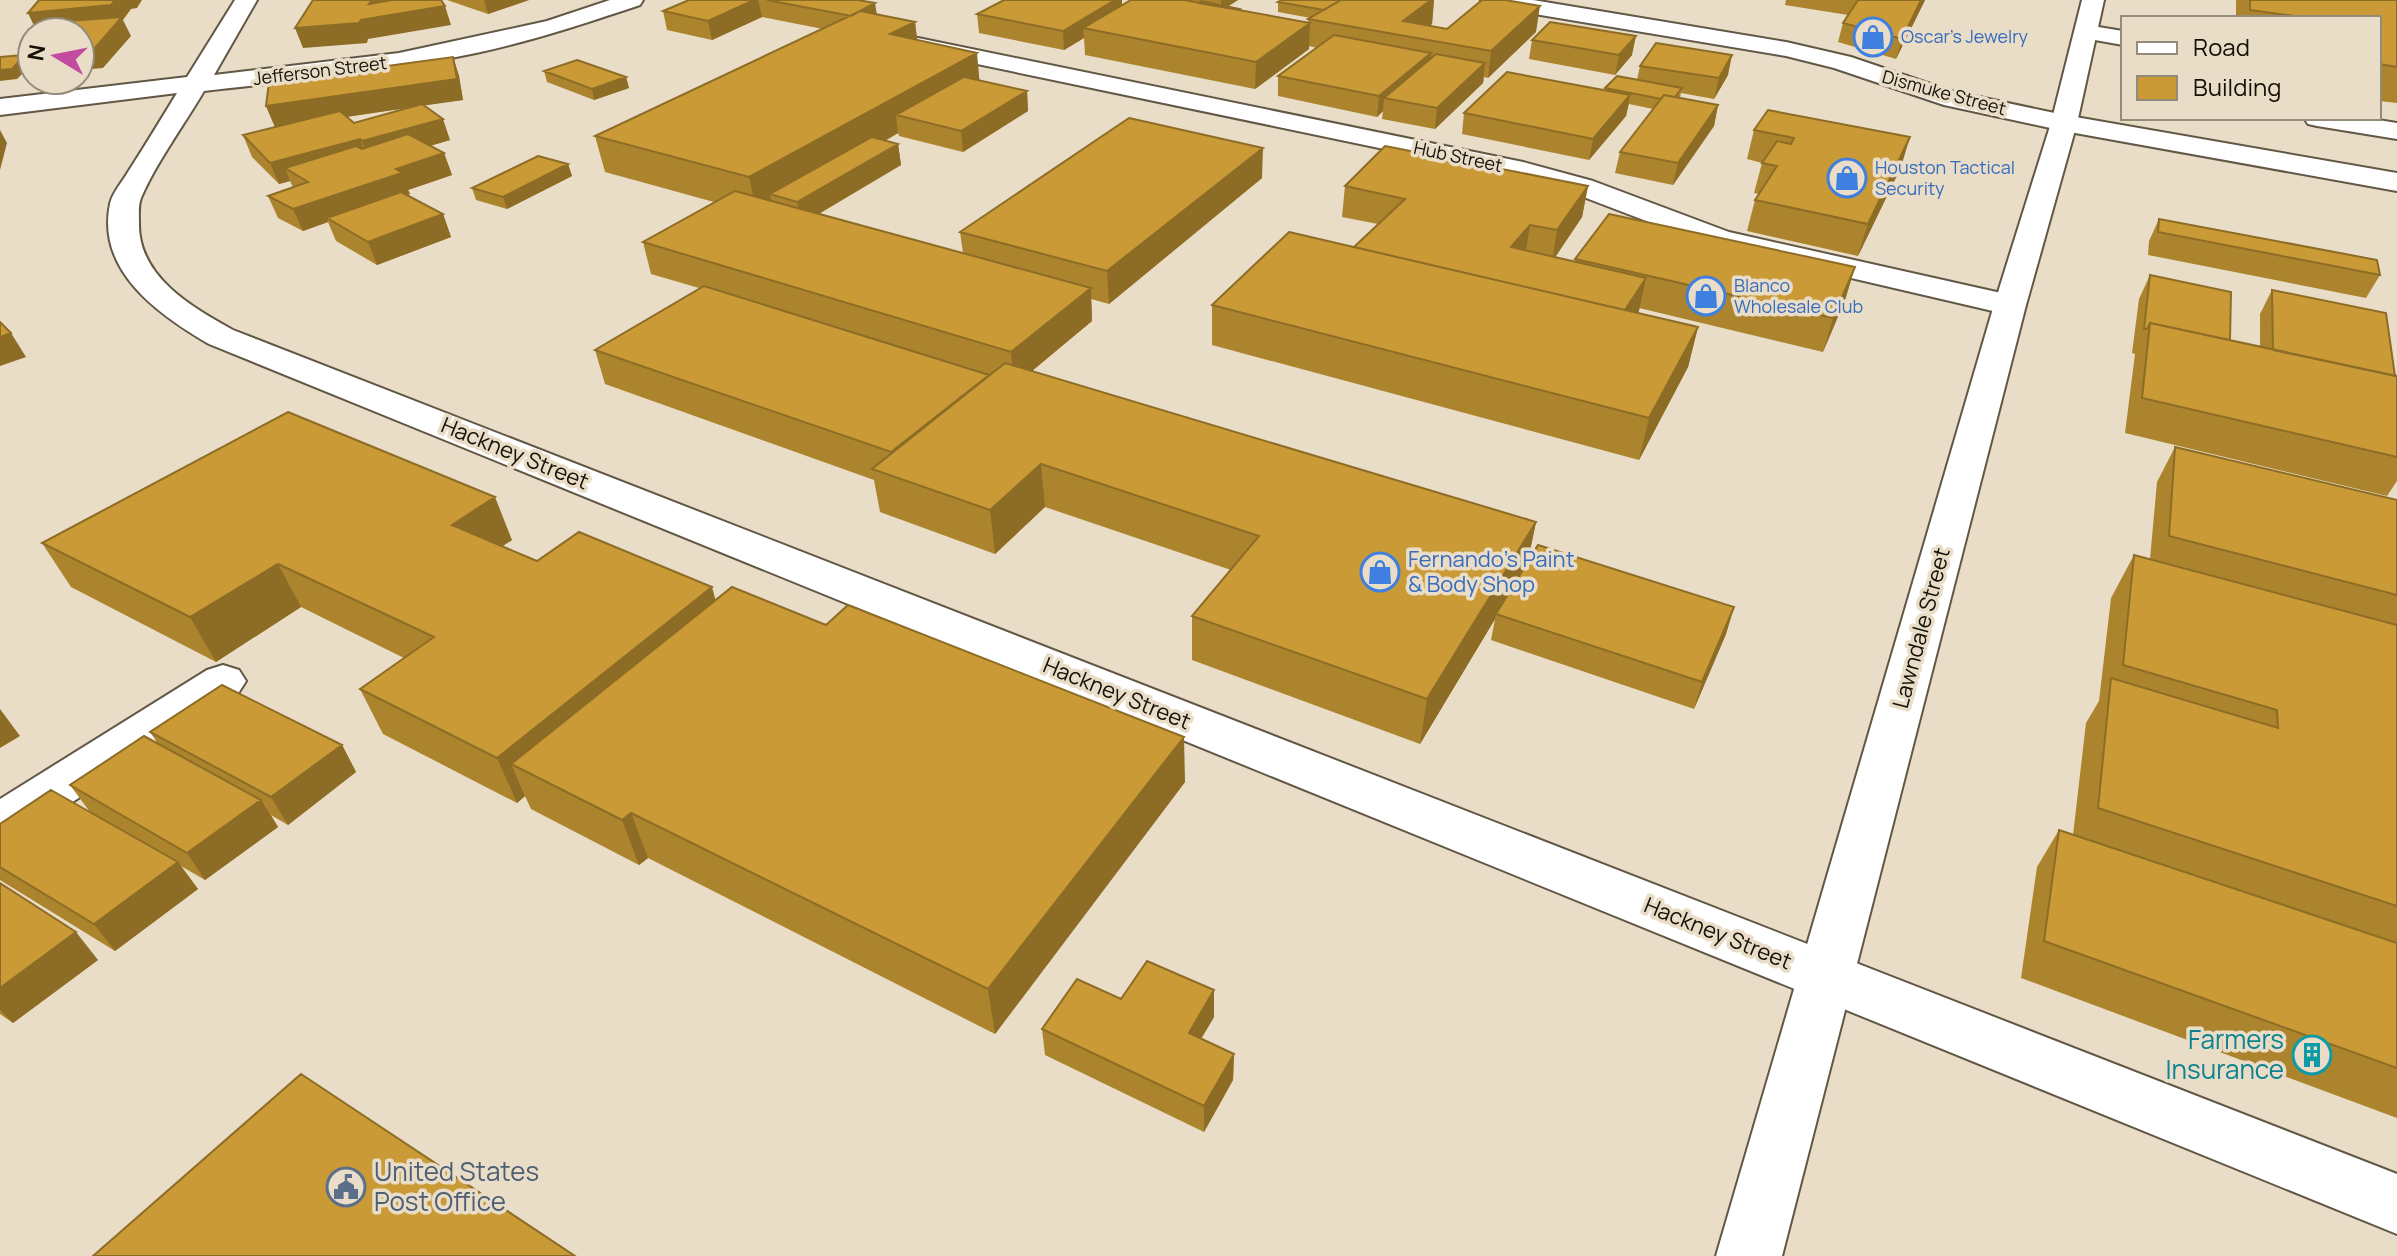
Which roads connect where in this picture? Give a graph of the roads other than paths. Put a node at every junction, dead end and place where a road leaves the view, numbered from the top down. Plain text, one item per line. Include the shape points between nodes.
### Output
1 (246, 0) edge
2 (632, 0) edge
3 (1492, 0) edge
4 (2093, 0) edge
5 (2086, 32) junction
6 (2121, 38) edge
7 (896, 41) edge
8 (195, 85) junction
9 (0, 107) edge
10 (2329, 120) edge
11 (2064, 123) junction
12 (2397, 131) edge
13 (2397, 182) edge
14 (2010, 305) junction
15 (223, 681) dead end
16 (0, 824) edge
17 (1825, 976) junction
18 (2397, 1204) edge
19 (1749, 1256) edge

1 - 8 street, Hackney Street
2 - 8 street, Jefferson Street via 540,32 435,55
3 - 11 street, Dismuke Street via 1786,49 1944,97
4 - 5 street, Lawndale Street
5 - 6 street
5 - 11 street, Lawndale Street
7 - 14 street, Hub Street via 1523,170 1720,239
8 - 9 street, Jefferson Street
8 - 17 street, Hackney Street via 125,201 125,238 143,279 175,311 221,337
10 - 12 street
11 - 13 street, Dismuke Street
11 - 14 street, Lawndale Street
14 - 17 street, Lawndale Street
15 - 16 street
17 - 18 street, Hackney Street
17 - 19 street, Lawndale Street

